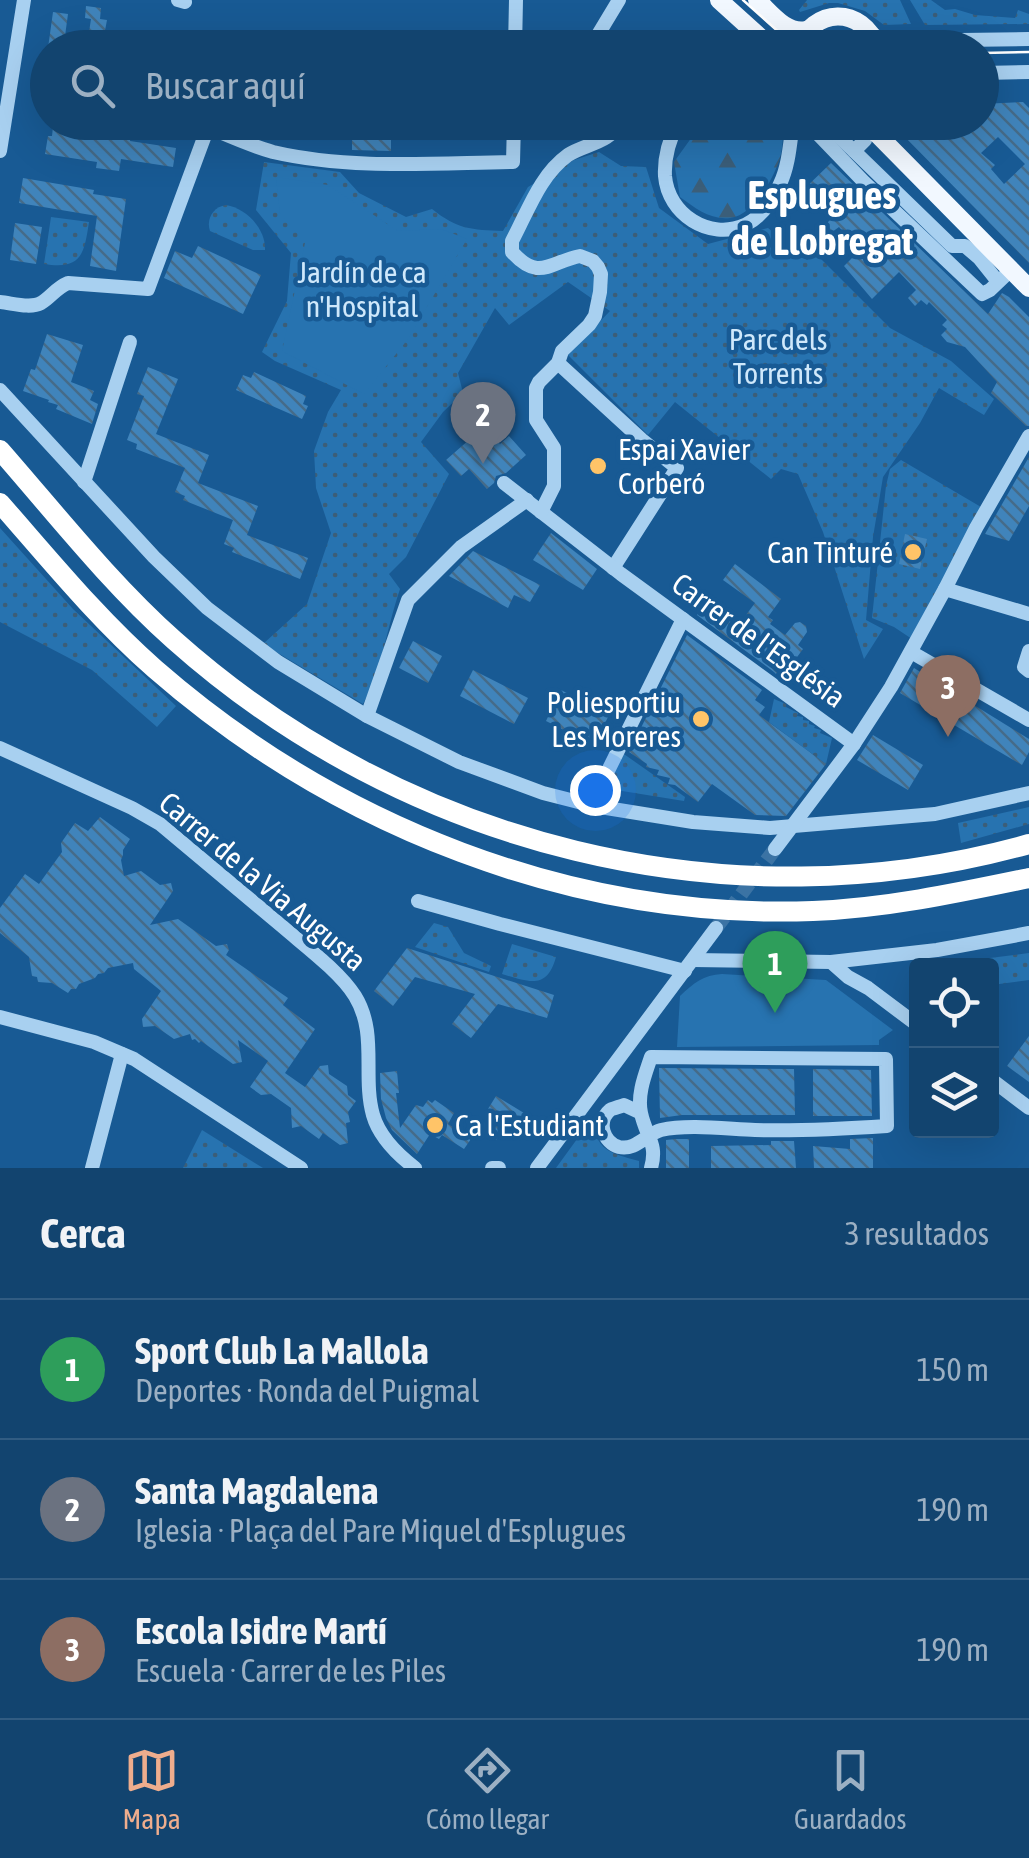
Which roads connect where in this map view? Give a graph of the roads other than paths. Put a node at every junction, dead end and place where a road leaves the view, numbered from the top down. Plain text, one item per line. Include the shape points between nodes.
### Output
1 (24, 0) edge
2 (620, 0) edge
3 (720, 0) edge
4 (758, 0) edge
5 (516, 2) edge
6 (515, 30) edge
7 (601, 30) edge
8 (752, 30) edge
9 (793, 30) edge
10 (806, 30) edge
11 (865, 30) edge
12 (1029, 38) edge
13 (999, 39) edge
14 (999, 74) edge
15 (1028, 76) edge
16 (203, 140) edge
17 (238, 140) edge
18 (514, 140) edge
19 (601, 140) edge
20 (671, 140) edge
21 (791, 140) edge
22 (823, 140) edge
23 (869, 140) edge
24 (871, 140) edge
25 (0, 151) edge
26 (998, 272) junction
27 (1029, 288) edge
28 (0, 302) edge
29 (130, 342) dead end
30 (558, 363) junction
31 (0, 390) edge
32 (1029, 436) edge
33 (1, 451) edge
34 (84, 482) junction
35 (504, 483) dead end
36 (527, 500) junction
37 (0, 504) edge
38 (542, 512) junction
39 (614, 568) junction
40 (945, 589) junction
41 (1029, 614) edge
42 (684, 618) junction
43 (1029, 650) edge
44 (911, 652) junction
45 (1029, 671) edge
46 (367, 716) junction
47 (1029, 720) edge
48 (854, 744) junction
49 (0, 748) edge
50 (1029, 793) edge
51 (594, 806) junction
52 (794, 824) junction
53 (1029, 844) edge
54 (775, 849) tunnel mouth
55 (1029, 878) edge
56 (418, 901) dead end
57 (716, 928) tunnel mouth
58 (1029, 933) edge
59 (869, 959) junction
60 (849, 961) junction
61 (831, 962) junction
62 (688, 965) junction
63 (864, 984) junction
64 (0, 1017) edge
65 (909, 1019) edge
66 (122, 1054) junction
67 (999, 1085) edge
68 (1029, 1108) edge
69 (641, 1113) junction
70 (648, 1136) junction
71 (92, 1168) edge
72 (301, 1168) edge
73 (415, 1168) edge
74 (537, 1168) edge
75 (651, 1168) edge

1 - 25 street
2 - 7 street
3 - 8 main road
4 - 9 main road
5 - 6 street
10 - 11 main road via 840,16
12 - 13 street
14 - 15 street
16 - 28 street via 148,289 68,283 38,304
17 - 18 street via 338,162 513,162
19 - 30 street via 576,150 546,176 512,241 512,252 530,266 545,270 580,256 601,274 595,316
20 - 21 street via 665,175 670,197 690,220 730,230 766,208 788,164
22 - 26 street via 982,294
23 - 26 street via 952,246 966,246
24 - 26 main road
26 - 27 main road
29 - 34 street
30 - 38 street via 535,394 538,426 554,448 554,486
30 - 39 street via 677,468
31 - 34 street
32 - 40 street, Carrer de l'Església
33 - 53 highway via 147,615 226,683 306,740 430,804 578,852 733,875 923,867
34 - 46 street via 207,608 278,662
35 - 36 street, Carrer de l'Església
36 - 38 street, Carrer de l'Església
36 - 46 street via 461,547 408,600
37 - 55 highway via 112,627 205,711 292,772 455,851 620,897 726,909 814,910 920,900
38 - 39 street, Carrer de l'Església
39 - 42 street, Carrer de l'Església
40 - 41 street
40 - 44 street, Carrer de l'Església
42 - 48 street, Carrer de l'Església
42 - 51 street
43 - 45 street
44 - 47 street
44 - 48 street, Carrer de l'Església
46 - 51 street via 460,762
48 - 52 street
49 - 73 street, Carrer de la Via Augusta via 160,824 320,959 354,994 369,1035 374,1119
50 - 52 street via 934,814
51 - 52 street via 693,822
52 - 54 street
56 - 62 street
57 - 62 street
58 - 59 street
59 - 60 street
59 - 63 street
60 - 61 street
60 - 63 street
61 - 62 street
61 - 63 street
62 - 74 street
63 - 65 street
64 - 66 street
66 - 71 street
66 - 72 street
67 - 68 street
69 - 70 street
69 - 70 street via 624,1105 610,1110 602,1122 604,1136 629,1148
69 - 70 street via 651,1057 886,1058 887,1126 689,1128
70 - 75 street via 655,1153

